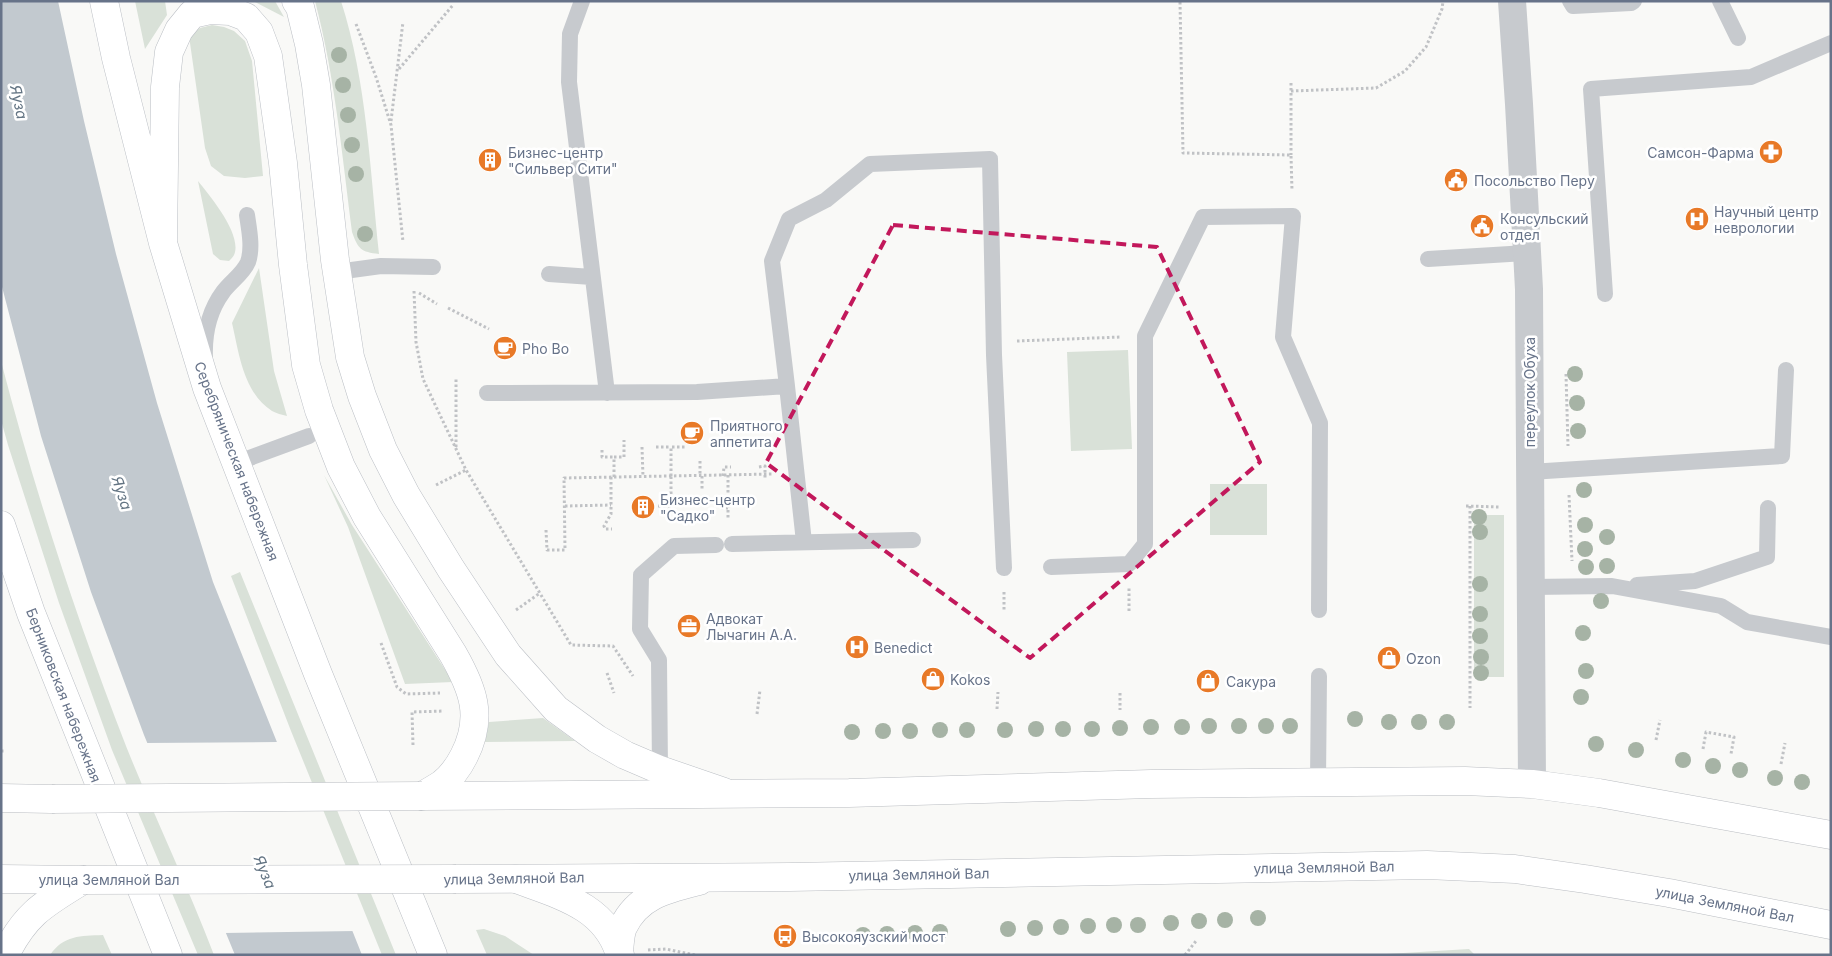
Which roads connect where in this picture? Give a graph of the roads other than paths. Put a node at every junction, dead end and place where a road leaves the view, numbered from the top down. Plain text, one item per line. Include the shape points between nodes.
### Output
1 (104, 1) edge
2 (296, 1) edge
3 (582, 1) edge
4 (1512, 1) edge
5 (1570, 1) edge
6 (1634, 1) edge
7 (1720, 1) edge
8 (1738, 38) dead end
9 (1831, 43) edge
10 (247, 215) dead end
11 (163, 243) junction
12 (1527, 253) junction
13 (1428, 259) dead end
14 (433, 267) dead end
15 (338, 272) junction
16 (549, 274) dead end
17 (592, 277) junction
18 (1605, 294) dead end
19 (1786, 370) dead end
20 (788, 386) junction
21 (207, 388) junction
22 (487, 393) dead end
23 (607, 393) junction
24 (310, 436) dead end
25 (236, 463) junction
26 (1530, 472) junction
27 (1768, 508) dead end
28 (1, 526) edge
29 (913, 540) dead end
30 (804, 542) junction
31 (1051, 567) dead end
32 (1004, 568) dead end
33 (1612, 586) junction
34 (1531, 588) junction
35 (1319, 610) dead end
36 (1831, 637) edge
37 (1319, 676) dead end
38 (660, 770) junction
39 (1318, 781) junction
40 (1532, 784) junction
41 (1, 786) edge
42 (725, 793) junction
43 (422, 796) junction
44 (1, 798) edge
45 (52, 799) junction
46 (1830, 831) edge
47 (513, 878) junction
48 (713, 878) junction
49 (1, 879) edge
50 (83, 880) junction
51 (1831, 925) edge
52 (627, 952) edge
53 (4, 955) edge
54 (168, 955) edge
55 (433, 955) edge

1 - 11 main road, Серебряническая набережная
2 - 15 main road via 300,7 316,85
3 - 17 lane via 570,34 569,82
4 - 12 street, переулок Обуха
5 - 6 lane via 1573,6
7 - 8 lane
9 - 18 lane via 1751,77 1591,89
10 - 21 lane via 248,261 223,291 209,315 204,346
11 - 21 main road, Серебряническая набережная
11 - 43 main road via 165,87 169,52 179,30 192,14 210,10 230,11 246,17 259,32 268,56 306,365 319,410 341,467 367,517 453,654 472,693 476,723 472,742 460,764 443,783
12 - 13 lane
12 - 26 street, переулок Обуха
14 - 15 lane via 381,266
15 - 38 main road via 350,356 365,405 406,495 451,569 508,655 556,709 597,739
16 - 17 lane
17 - 23 lane
19 - 26 lane via 1782,456
20 - 23 lane
20 - 30 lane
20 - 32 lane via 772,261 789,219 826,200 870,164 990,159
21 - 25 main road, Серебряническая набережная
22 - 23 lane
24 - 25 lane
25 - 55 main road, Серебряническая набережная
26 - 34 street, переулок Обуха
27 - 33 lane via 1767,557 1695,581
28 - 54 main road, Берниковская набережная via 31,613
29 - 30 lane
30 - 38 lane via 674,546 641,575 640,629 659,660
31 - 35 lane via 1129,564 1145,544 1145,336 1203,217 1293,216 1283,336 1320,423
33 - 34 lane
33 - 36 lane via 1721,606 1747,622
34 - 40 street, переулок Обуха
37 - 39 lane
38 - 42 main road
39 - 40 main road
39 - 42 main road via 849,793
40 - 46 main road
41 - 45 main road
42 - 43 main road
43 - 45 main road, bridge
44 - 45 main road
47 - 48 main road, улица Земляной Вал
47 - 50 main road, улица Земляной Вал, bridge
47 - 52 main road via 569,899 590,911
48 - 51 main road, улица Земляной Вал via 1437,865 1515,869 1585,879
48 - 52 main road via 646,898 623,928
49 - 50 main road, улица Земляной Вал
50 - 53 main road via 46,902 31,916 16,933

